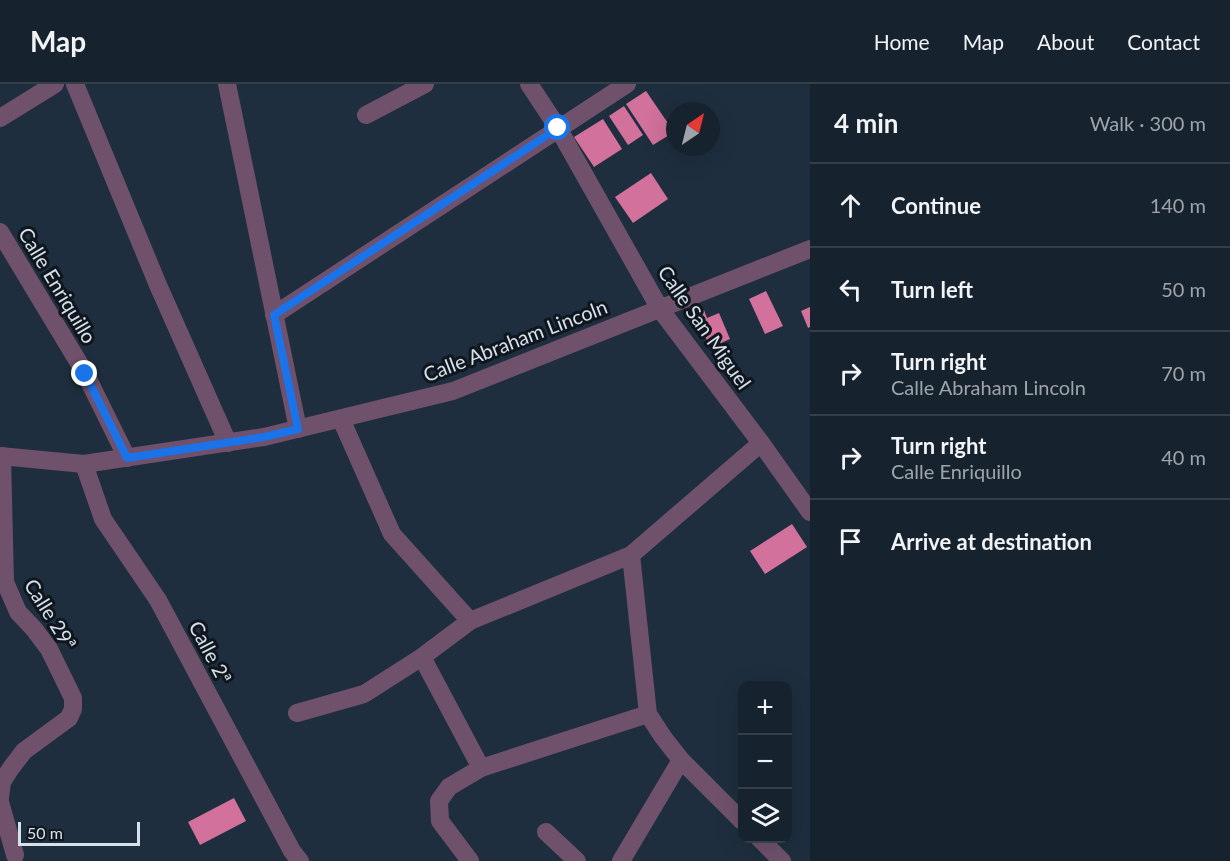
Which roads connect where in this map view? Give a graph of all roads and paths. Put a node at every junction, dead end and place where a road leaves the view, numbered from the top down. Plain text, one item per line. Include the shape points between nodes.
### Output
1 (54, 84) edge
2 (75, 84) edge
3 (227, 84) edge
4 (425, 84) edge
5 (529, 84) edge
6 (627, 84) edge
7 (366, 115) dead end
8 (0, 118) edge
9 (558, 128) junction
10 (0, 232) edge
11 (810, 249) edge
12 (660, 309) junction
13 (274, 315) junction
14 (341, 419) junction
15 (298, 429) junction
16 (228, 443) junction
17 (761, 443) junction
18 (1, 456) edge
19 (127, 458) junction
20 (84, 464) junction
21 (810, 512) edge
22 (631, 555) junction
23 (470, 621) junction
24 (422, 657) junction
25 (297, 713) dead end
26 (648, 714) junction
27 (681, 760) junction
28 (481, 768) junction
29 (0, 800) edge
30 (738, 818) edge
31 (546, 832) dead end
32 (764, 843) edge
33 (15, 855) dead end
34 (300, 861) edge
35 (470, 861) edge
36 (577, 861) edge
37 (621, 861) edge
38 (782, 861) edge

1 - 8 street
2 - 16 street
3 - 13 street
4 - 7 street
5 - 9 street, Calle San Miguel
6 - 9 street
9 - 12 street, Calle San Miguel
9 - 13 street
10 - 19 street, Calle Enriquillo via 85,374
11 - 12 street, Calle Abraham Lincoln
12 - 14 street, Calle Abraham Lincoln via 453,391
12 - 17 street, Calle San Miguel
13 - 15 street
14 - 15 street, Calle Abraham Lincoln
14 - 23 street via 392,534
15 - 16 street, Calle Abraham Lincoln
16 - 19 street, Calle Abraham Lincoln
17 - 21 street, Calle San Miguel
17 - 22 street
18 - 20 street, Calle Abraham Lincoln
18 - 29 street, Calle 29ª via 5,582 18,612 49,649 73,698 73,709 69,718 24,751 2,782
19 - 20 street, Calle Abraham Lincoln
20 - 34 street, Calle 2ª via 103,519 158,600
22 - 23 street
22 - 26 street
23 - 24 street
24 - 25 street via 364,694
24 - 28 street
26 - 27 street
26 - 28 street
27 - 30 street
27 - 37 street
28 - 35 street via 449,787 439,801 440,821
29 - 33 street, Calle 29ª
31 - 36 street
32 - 38 street

